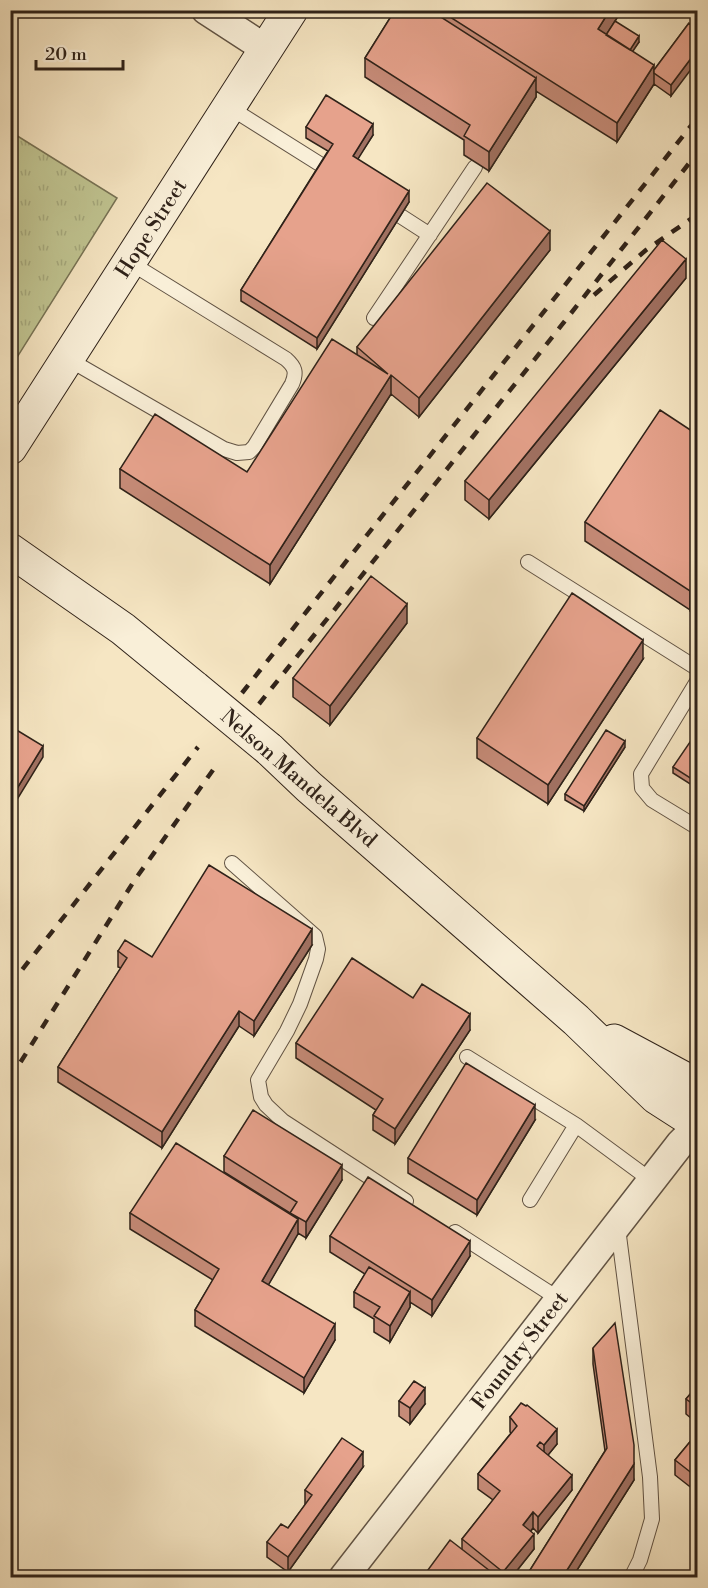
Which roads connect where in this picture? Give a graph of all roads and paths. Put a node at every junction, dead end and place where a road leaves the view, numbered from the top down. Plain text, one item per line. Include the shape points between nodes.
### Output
1 (206, 10) edge
2 (291, 10) edge
3 (266, 49) junction
4 (229, 106) junction
5 (475, 167) edge
6 (350, 183) edge
7 (370, 196) edge
8 (430, 235) junction
9 (129, 262) junction
10 (374, 318) dead end
11 (68, 359) junction
12 (10, 448) edge
13 (10, 550) edge
14 (528, 562) dead end
15 (698, 669) edge
16 (698, 680) edge
17 (698, 828) edge
18 (232, 863) dead end
19 (566, 1012) junction
20 (467, 1057) dead end
21 (698, 1086) edge
22 (576, 1125) junction
23 (698, 1125) edge
24 (652, 1181) junction
25 (530, 1200) dead end
26 (421, 1210) edge
27 (441, 1223) edge
28 (617, 1226) junction
29 (559, 1299) junction
30 (344, 1578) edge
31 (631, 1578) edge

1 - 3 street
2 - 3 street, Hope Street
3 - 4 street, Hope Street
4 - 6 lane
4 - 9 street, Hope Street
5 - 8 lane
7 - 8 lane
8 - 10 lane
9 - 11 street, Hope Street
9 - 11 lane via 294,366 292,384 254,447 249,452 224,450
11 - 12 street, Hope Street
13 - 19 street, Nelson Mandela Blvd, bridge via 123,629 269,749
14 - 15 lane
16 - 17 lane via 641,774 642,788 652,800
18 - 26 lane via 315,936 318,949 300,1004 260,1075 261,1096 283,1121
19 - 21 street, Nelson Mandela Blvd
19 - 23 street, Nelson Mandela Blvd via 656,1097
20 - 22 lane
22 - 24 lane
22 - 25 lane
23 - 24 street, Foundry Street
24 - 28 street, Foundry Street
27 - 29 lane
28 - 29 street, Foundry Street
28 - 31 lane via 652,1519
29 - 30 street, Foundry Street

